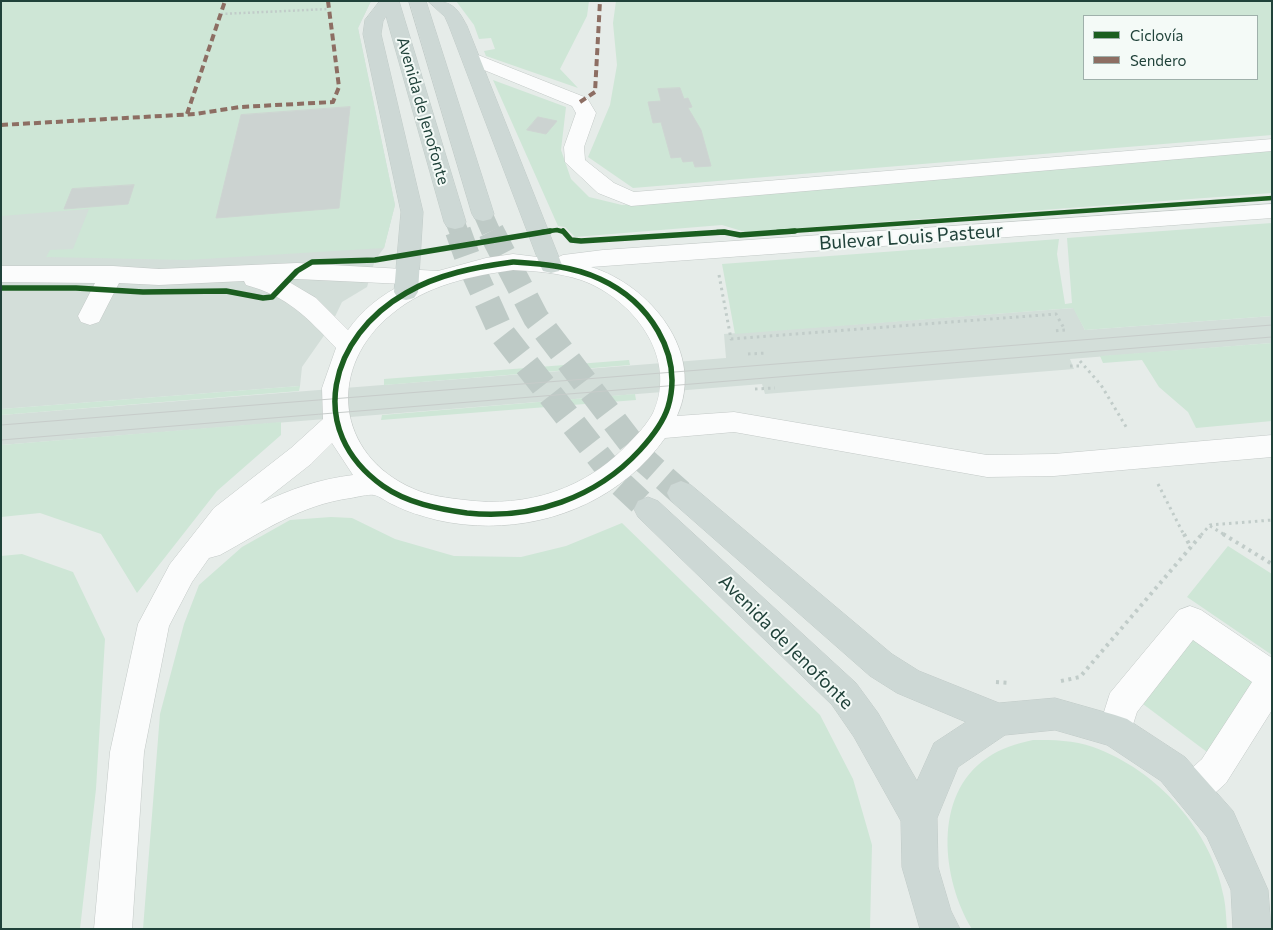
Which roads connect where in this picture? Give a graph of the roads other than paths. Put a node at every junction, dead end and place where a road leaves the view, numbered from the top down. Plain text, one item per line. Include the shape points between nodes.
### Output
1 (390, 1) edge
2 (417, 1) edge
3 (436, 1) edge
4 (473, 59) junction
5 (1272, 145) edge
6 (1272, 211) edge
7 (483, 214) tunnel mouth
8 (456, 222) tunnel mouth
9 (551, 265) junction
10 (1, 274) edge
11 (113, 274) junction
12 (206, 276) junction
13 (407, 283) junction
14 (90, 316) dead end
15 (349, 346) junction
16 (336, 423) junction
17 (659, 428) junction
18 (1272, 446) edge
19 (378, 483) junction
20 (681, 493) tunnel mouth
21 (648, 509) tunnel mouth
22 (198, 553) junction
23 (1272, 679) edge
24 (999, 719) junction
25 (1115, 731) junction
26 (1192, 792) junction
27 (918, 818) junction
28 (936, 926) edge
29 (113, 929) edge
30 (1252, 929) edge

1 - 8 main road, Avenida de Jenofonte
1 - 13 main road via 374,20 372,34 412,212
2 - 7 main road, Avenida de Jenofonte
3 - 4 main road via 452,14
4 - 5 street via 580,102 586,113 574,146 575,162 606,188 632,199
4 - 9 main road
6 - 9 street, Bulevar Louis Pasteur via 603,258
9 - 13 street via 513,262
9 - 17 street via 598,278 627,295 650,316 665,342 672,372 668,407
10 - 11 street
11 - 12 street
11 - 14 street
12 - 13 street via 297,272
12 - 15 street via 246,278 283,287 310,305
13 - 15 street
15 - 16 street via 336,380
16 - 19 street via 351,455
16 - 22 street via 301,456 224,517
17 - 18 street via 734,422 987,466 1054,465
17 - 19 street via 630,464 587,493 534,512 476,516 422,506
19 - 22 street via 333,489 294,500
20 - 24 main road, Avenida de Jenofonte via 882,665 908,682
21 - 27 main road, Avenida de Jenofonte via 844,694 866,725
22 - 29 street via 181,573 154,624 127,752
23 - 25 street via 1190,620 1122,704
23 - 26 street via 1214,772
24 - 25 main road via 1055,714
24 - 27 main road via 946,755
25 - 26 main road via 1173,769
26 - 30 main road via 1220,824 1246,882
27 - 28 main road via 920,867

